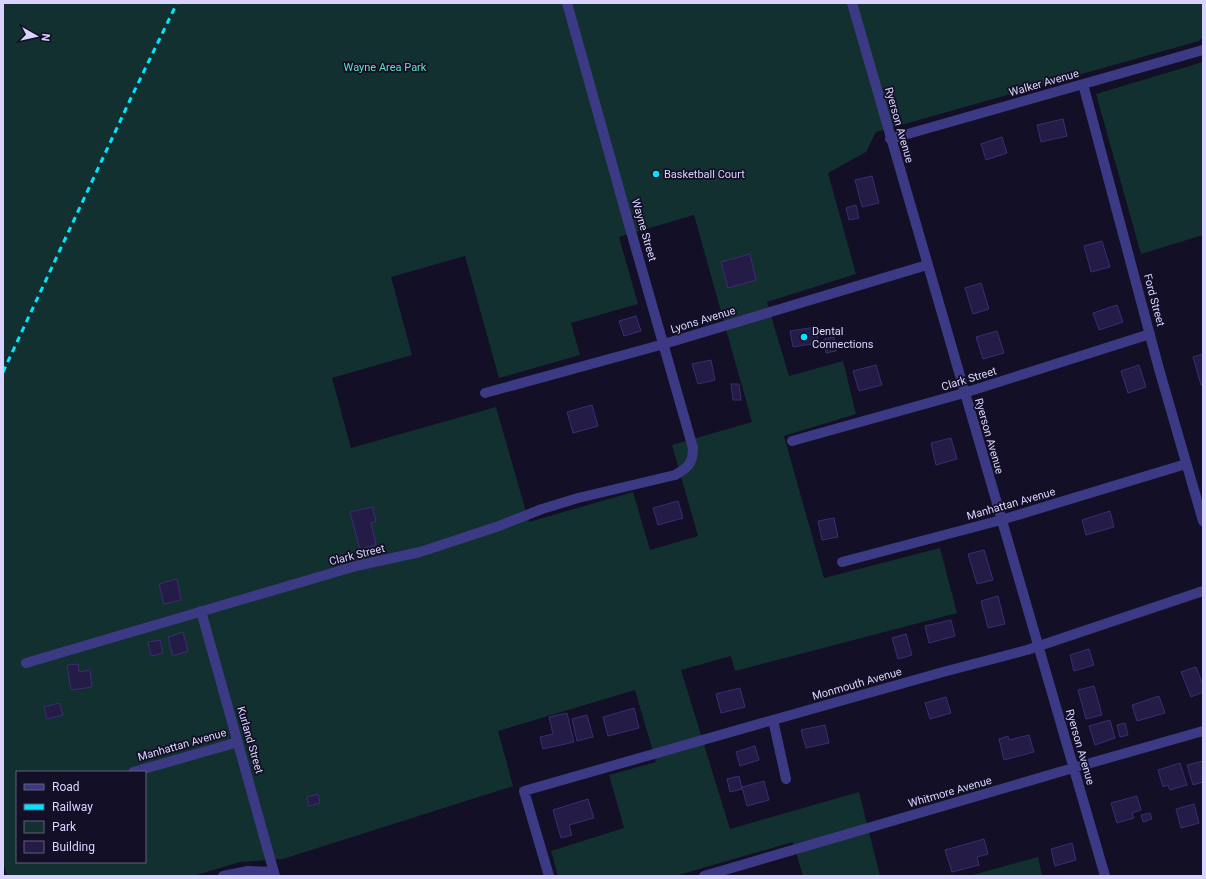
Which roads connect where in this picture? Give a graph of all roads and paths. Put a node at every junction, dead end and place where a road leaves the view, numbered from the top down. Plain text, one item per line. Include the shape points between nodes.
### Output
1 (567, 3) edge
2 (852, 3) edge
3 (1203, 50) edge
4 (1083, 84) junction
5 (890, 139) junction
6 (927, 265) junction
7 (1150, 334) junction
8 (664, 344) junction
9 (485, 393) dead end
10 (964, 393) junction
11 (792, 441) dead end
12 (690, 464) joint
13 (1186, 464) junction
14 (1001, 520) junction
15 (1203, 521) edge
16 (842, 562) dead end
17 (1200, 593) edge
18 (201, 611) junction
19 (1038, 647) junction
20 (26, 663) dead end
21 (772, 720) junction
22 (1203, 732) edge
23 (238, 742) junction
24 (1073, 768) junction
25 (136, 771) edge
26 (786, 779) dead end
27 (275, 874) edge
28 (223, 876) edge
29 (549, 876) edge
30 (704, 876) edge
31 (1104, 876) edge

1 - 8 street, Wayne Street
2 - 5 street, Ryerson Avenue
3 - 4 street, Walker Avenue
4 - 5 street, Walker Avenue
4 - 7 street, Ford Street
5 - 6 street, Ryerson Avenue
6 - 8 street, Lyons Avenue
6 - 10 street, Ryerson Avenue
7 - 10 street, Clark Street
7 - 13 street, Ford Street
8 - 9 street, Lyons Avenue
8 - 12 street, Wayne Street via 694,448
10 - 11 street, Clark Street
10 - 14 street, Ryerson Avenue
12 - 18 street, Clark Street via 675,475 578,498 420,552 356,566
13 - 14 street, Manhattan Avenue
13 - 15 street, Ford Street
14 - 16 street, Manhattan Avenue
14 - 19 street, Ryerson Avenue
17 - 19 street, Monmouth Avenue
18 - 20 street, Clark Street
18 - 23 street, Kurland Street
19 - 21 street, Monmouth Avenue
19 - 24 street, Ryerson Avenue
21 - 26 street
21 - 29 street, Monmouth Avenue via 524,791
22 - 24 street, Whitmore Avenue
23 - 25 street, Manhattan Avenue
23 - 27 street, Kurland Street
24 - 30 street, Whitmore Avenue
24 - 31 street, Ryerson Avenue
27 - 28 street via 248,871

